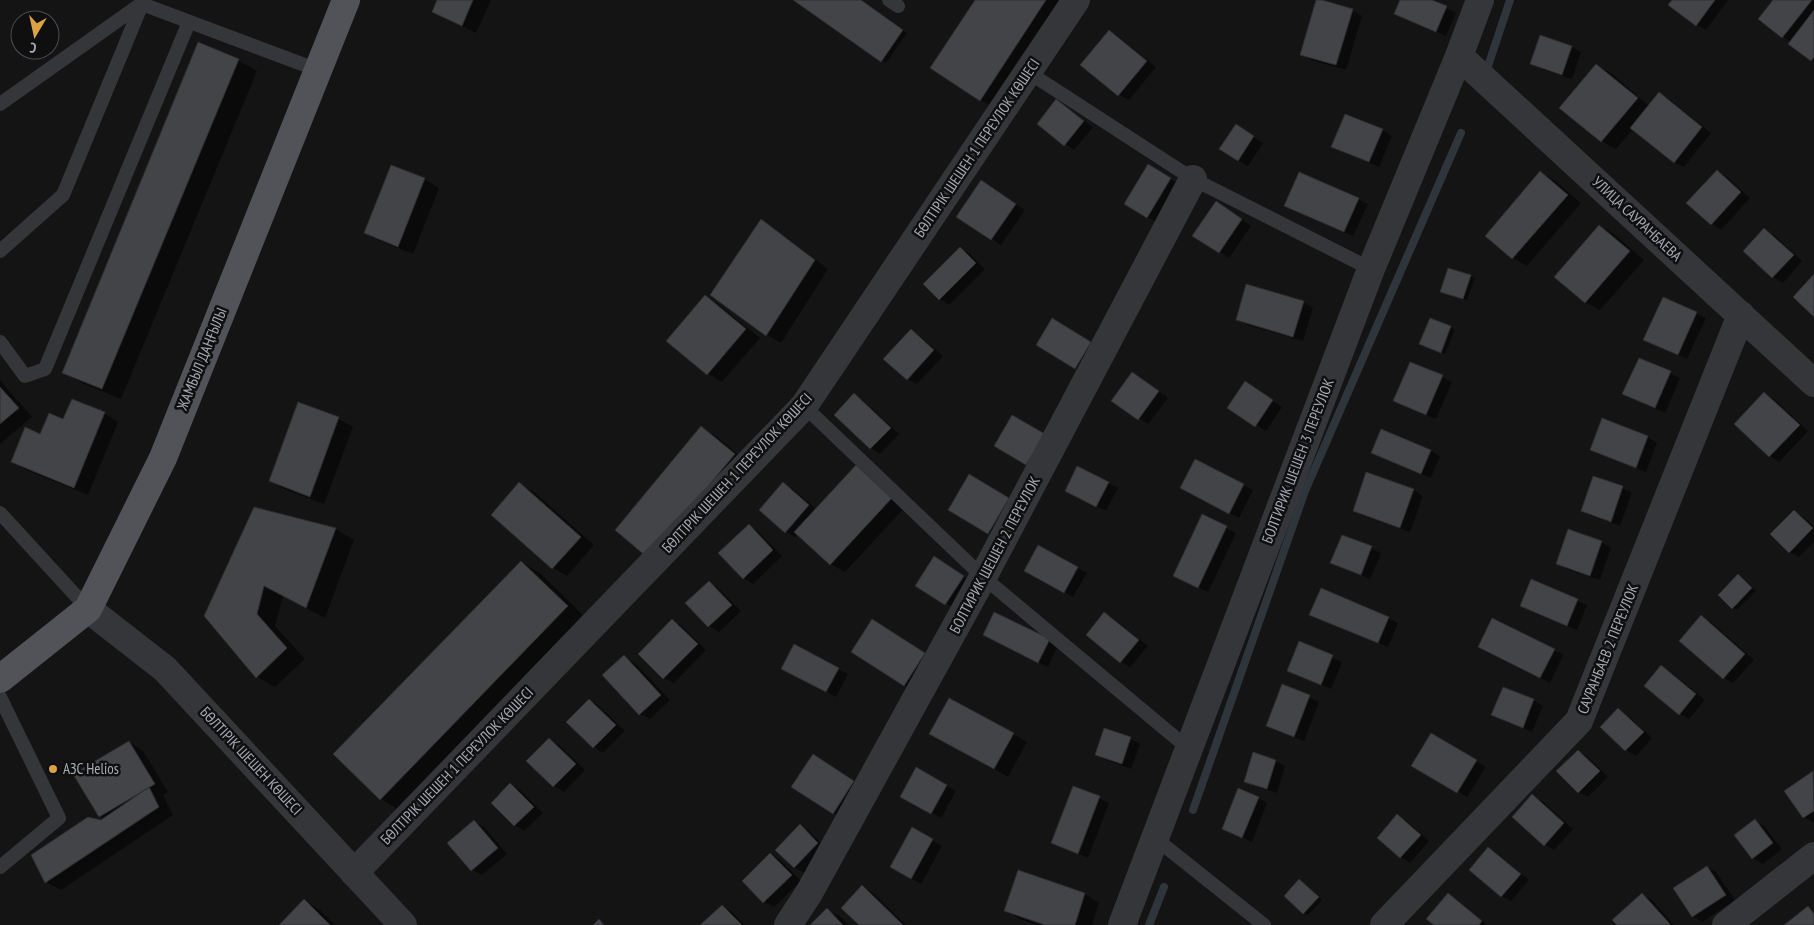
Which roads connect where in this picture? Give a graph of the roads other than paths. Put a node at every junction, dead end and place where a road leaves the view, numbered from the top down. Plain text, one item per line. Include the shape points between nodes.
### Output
1 (346, 0) edge
2 (1076, 0) edge
3 (1480, 0) edge
4 (142, 4) junction
5 (189, 22) junction
6 (1459, 56) junction
7 (318, 70) junction
8 (1028, 72) junction
9 (0, 104) edge
10 (1193, 179) junction
11 (0, 251) edge
12 (1371, 269) junction
13 (1741, 315) junction
14 (0, 342) edge
15 (1814, 383) edge
16 (804, 406) junction
17 (0, 514) edge
18 (983, 577) junction
19 (88, 610) junction
20 (0, 679) edge
21 (0, 697) edge
22 (1189, 750) junction
23 (1156, 838) junction
24 (1814, 856) edge
25 (0, 867) edge
26 (354, 873) junction
27 (402, 925) edge
28 (788, 925) edge
29 (1122, 925) edge
30 (1264, 925) edge
31 (1384, 925) edge
32 (1726, 925) edge

1 - 7 main road, ЖАМБЫЛ ДАҢҒЫЛЫ
2 - 8 street, БӨЛТІРІК ШЕШЕН 1 ПЕРЕУЛОК КӨШЕСІ
3 - 6 street, БОЛТИРИК ШЕШЕН 3 ПЕРЕУЛОК
4 - 5 lane
4 - 9 lane
4 - 11 lane via 63,195
5 - 7 lane
5 - 14 lane via 45,369 25,376
6 - 12 street, БОЛТИРИК ШЕШЕН 3 ПЕРЕУЛОК
6 - 13 street, УЛИЦА САУРАНБАЕВА
7 - 19 main road, ЖАМБЫЛ ДАҢҒЫЛЫ via 163,458
8 - 10 lane
8 - 16 street, БӨЛТІРІК ШЕШЕН 1 ПЕРЕУЛОК КӨШЕСІ
10 - 12 lane
10 - 18 street, БОЛТИРИК ШЕШЕН 2 ПЕРЕУЛОК
12 - 22 street, БОЛТИРИК ШЕШЕН 3 ПЕРЕУЛОК
13 - 15 street, УЛИЦА САУРАНБАЕВА
13 - 31 street, САУРАНБАЕВ 2 ПЕРЕУЛОК via 1579,721
16 - 18 lane
16 - 26 street, БӨЛТІРІК ШЕШЕН 1 ПЕРЕУЛОК КӨШЕСІ
17 - 19 lane
18 - 22 lane
18 - 28 street, БОЛТИРИК ШЕШЕН 2 ПЕРЕУЛОК via 809,893
19 - 20 main road, ЖАМБЫЛ ДАҢҒЫЛЫ
19 - 26 street, БӨЛТІРІК ШЕШЕН КӨШЕСІ via 165,669
21 - 25 lane via 59,818
22 - 23 street, БОЛТИРИК ШЕШЕН 3 ПЕРЕУЛОК
23 - 29 street, БОЛТИРИК ШЕШЕН 3 ПЕРЕУЛОК
23 - 30 lane
24 - 32 street
26 - 27 street, БӨЛТІРІК ШЕШЕН КӨШЕСІ

